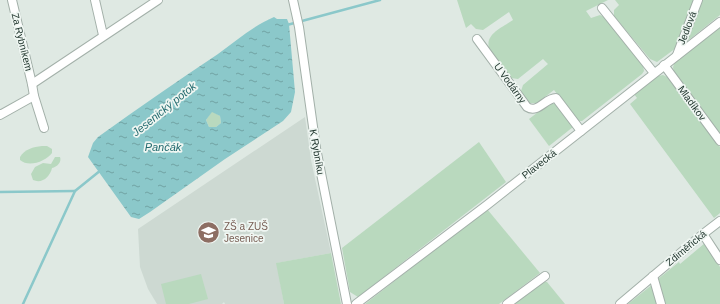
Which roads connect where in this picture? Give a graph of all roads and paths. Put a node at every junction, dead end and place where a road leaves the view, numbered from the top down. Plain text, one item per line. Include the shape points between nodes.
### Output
1 (12, 0) edge
2 (95, 0) edge
3 (158, 0) edge
4 (293, 0) edge
5 (698, 0) edge
6 (602, 8) dead end
7 (720, 22) edge
8 (103, 35) junction
9 (477, 39) dead end
10 (677, 56) junction
11 (664, 65) junction
12 (654, 73) junction
13 (32, 84) junction
14 (34, 96) junction
15 (0, 114) edge
16 (44, 128) dead end
17 (580, 131) junction
18 (720, 141) edge
19 (720, 222) edge
20 (703, 234) junction
21 (720, 260) edge
22 (545, 276) dead end
23 (653, 276) junction
24 (347, 304) edge
25 (356, 304) edge
26 (507, 304) edge
27 (620, 304) edge
28 (661, 304) edge

1 - 13 street, Za Rybníkem
2 - 8 street
3 - 8 street, Za Rybníkem
4 - 24 street, K Rybníku via 316,148
5 - 10 street, Jedlová
6 - 12 street
7 - 10 street, Plavecká
8 - 13 street, Za Rybníkem
9 - 17 street, U Vodárny via 527,107 534,109 549,99 556,98
10 - 11 street, Plavecká
11 - 12 street, Plavecká
11 - 18 street, Mladíkov
12 - 17 street, Plavecká
13 - 14 street, Za Rybníkem
14 - 15 street
14 - 16 street, Za Rybníkem
17 - 25 street, Plavecká
19 - 20 street, Zdiměřická
20 - 21 street
20 - 23 street, Zdiměřická
22 - 26 street
23 - 27 street, Zdiměřická
23 - 28 street

